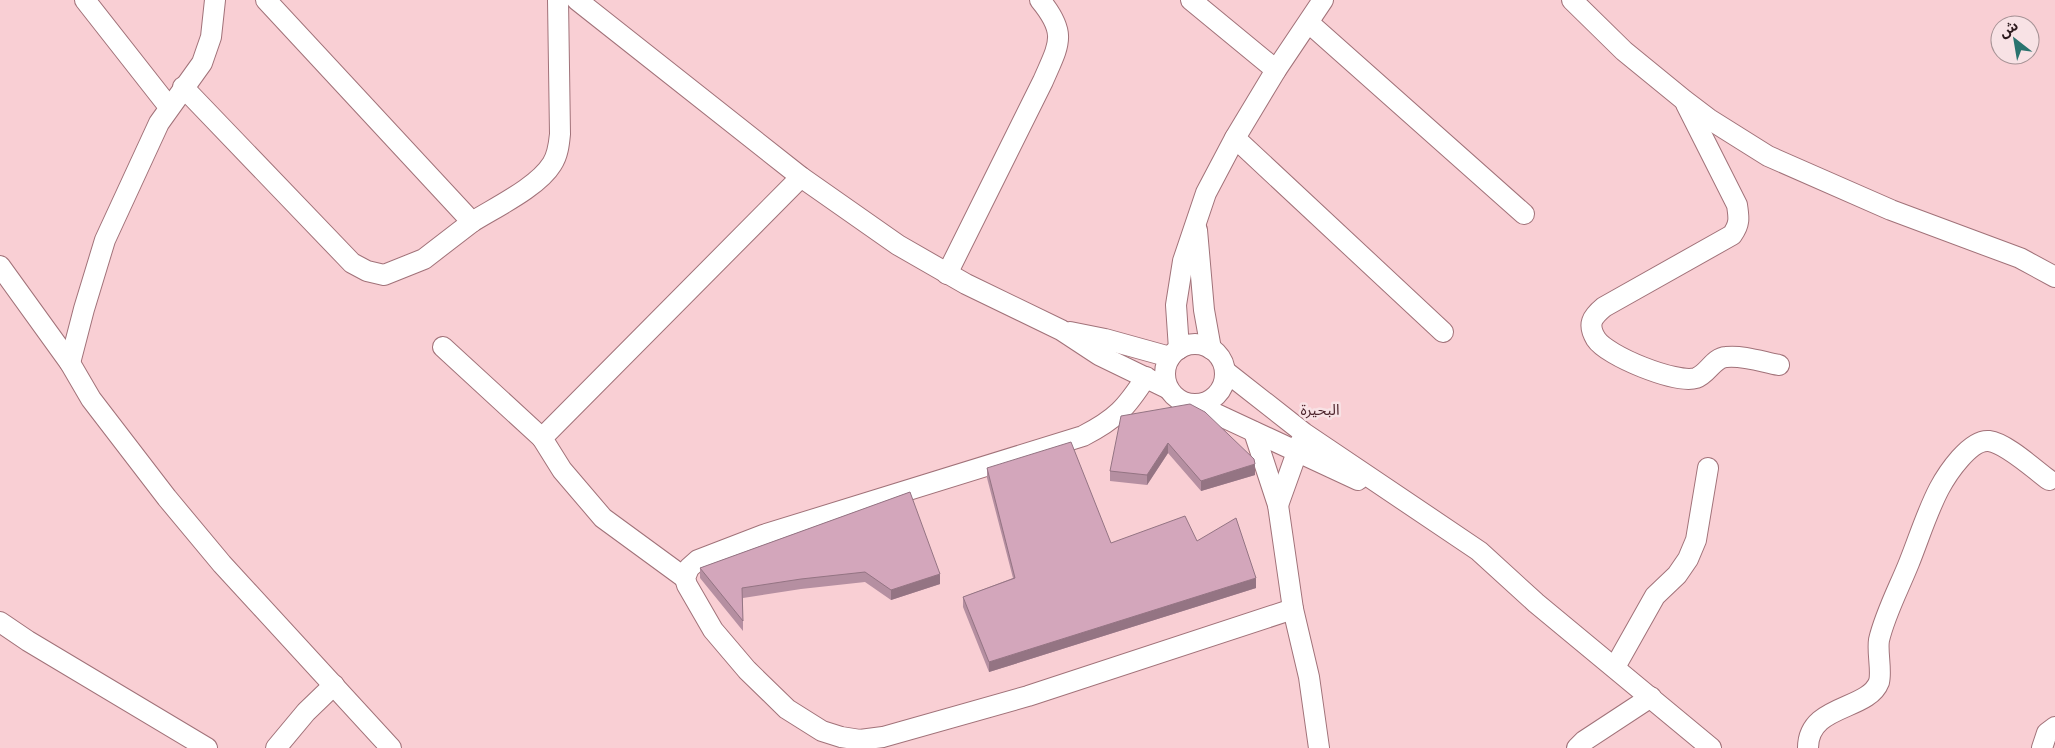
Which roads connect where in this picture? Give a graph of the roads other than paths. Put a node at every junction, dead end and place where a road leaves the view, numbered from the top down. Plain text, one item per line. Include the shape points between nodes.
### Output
1 (85, 0) edge
2 (215, 0) edge
3 (266, 0) edge
4 (558, 0) edge
5 (577, 0) edge
6 (1040, 0) edge
7 (1190, 0) edge
8 (1322, 0) edge
9 (1572, 0) edge
10 (1309, 22) junction
11 (1276, 70) junction
12 (183, 87) junction
13 (1684, 100) junction
14 (169, 107) junction
15 (1235, 138) junction
16 (801, 177) junction
17 (1524, 214) dead end
18 (472, 222) junction
19 (1196, 226) junction
20 (0, 266) edge
21 (947, 274) junction
22 (2055, 277) edge
23 (1061, 330) junction
24 (1443, 332) dead end
25 (443, 347) dead end
26 (1211, 349) junction
27 (1175, 353) junction
28 (70, 363) junction
29 (1779, 366) dead end
30 (1225, 371) junction
31 (1146, 377) junction
32 (1168, 388) junction
33 (1197, 405) junction
34 (1254, 432) junction
35 (1304, 433) junction
36 (542, 438) junction
37 (1296, 452) junction
38 (1708, 468) dead end
39 (2049, 480) dead end
40 (1408, 503) junction
41 (1278, 505) junction
42 (686, 578) junction
43 (1294, 609) junction
44 (0, 622) edge
45 (1615, 667) junction
46 (334, 686) junction
47 (1651, 696) junction
48 (2055, 727) edge
49 (207, 748) edge
50 (276, 748) edge
51 (391, 748) edge
52 (1319, 748) edge
53 (1577, 748) edge
54 (1711, 748) edge
55 (1808, 748) edge
56 (2042, 748) edge

1 - 14 street
2 - 12 street via 211,37 202,63
3 - 18 street
4 - 18 street via 560,134 553,164 539,180
5 - 16 street
6 - 21 street via 1054,16 1059,33 1056,51
7 - 11 street
8 - 10 street
9 - 13 street via 1624,51
10 - 11 street
10 - 17 street
11 - 15 street
12 - 14 street
12 - 18 street via 352,263 367,271 384,275 424,259
13 - 22 street via 1768,156 1891,210 2020,258
13 - 29 street via 1737,205 1738,226 1732,235 1604,307 1597,313 1590,330 1598,342 1654,373 1696,378 1725,357
14 - 28 street via 148,143 105,240
15 - 19 street via 1206,194
15 - 24 street
16 - 21 street via 898,245
16 - 36 street
19 - 26 street
19 - 27 street via 1183,261 1176,305
20 - 28 street
21 - 23 street
23 - 27 street
23 - 31 street via 1099,355
25 - 36 street
26 - 27 street via 1195,344
26 - 30 street via 1220,358
27 - 32 street via 1165,372
28 - 46 street via 135,458 222,564
30 - 33 street via 1221,390 1207,402
30 - 35 street
31 - 32 street
31 - 42 street via 1119,414 1083,436 763,535 698,560 689,568
32 - 33 street via 1175,398
33 - 34 street
34 - 37 street
34 - 41 street
35 - 37 street
35 - 40 street
36 - 42 street via 562,470 603,518
37 - 40 street
37 - 41 street
38 - 45 street via 1696,540 1688,559 1655,596
39 - 55 street via 1998,444 1987,440 1970,448 1939,489 1886,617 1879,641 1879,681 1863,698 1822,719 1814,727
40 - 45 street via 1479,551 1536,603
41 - 43 street
42 - 43 street via 692,597 713,630 747,670 787,709 822,731 860,740 883,737 1028,696
43 - 52 street via 1309,677
44 - 49 street
45 - 47 street
46 - 50 street via 306,712
46 - 51 street
47 - 53 street
47 - 54 street
48 - 56 street via 2047,733

